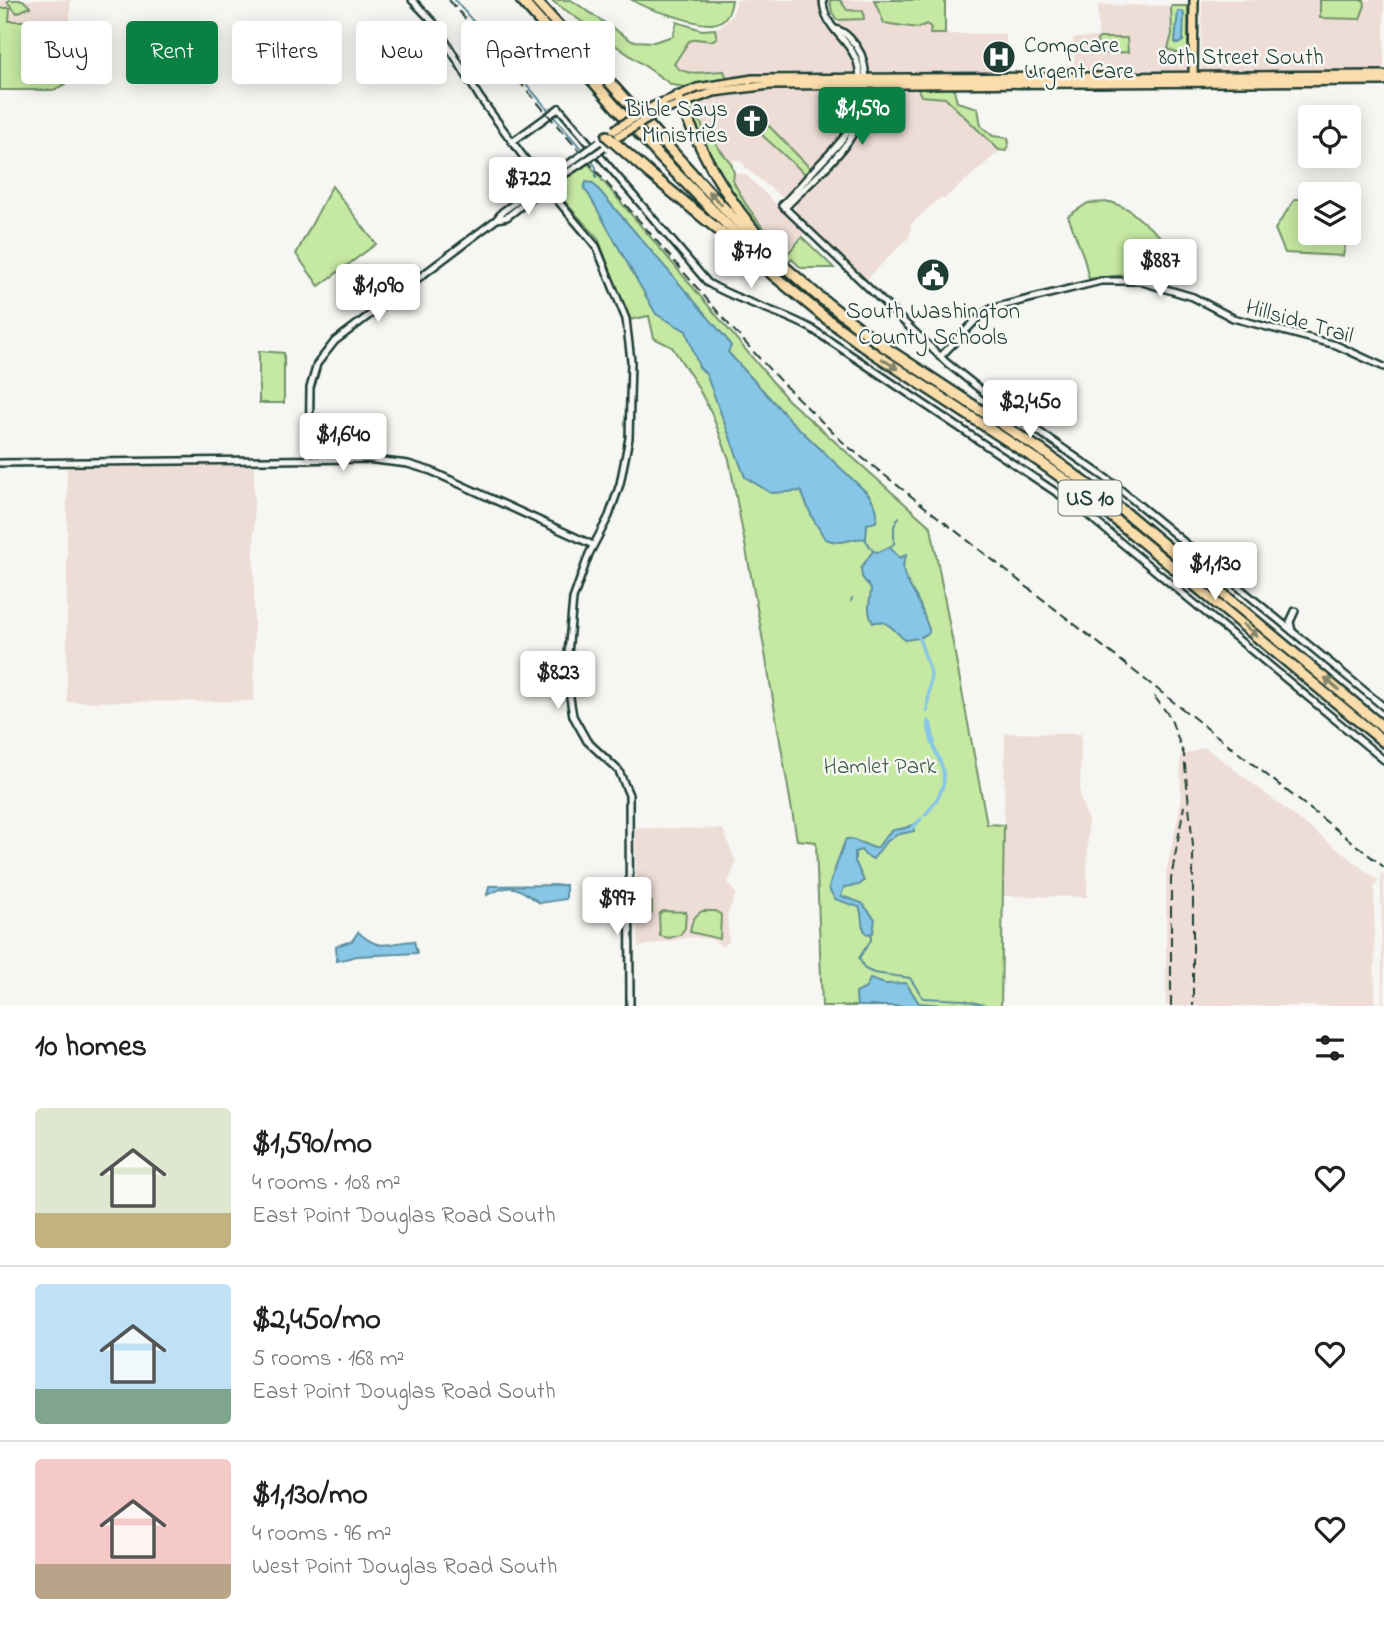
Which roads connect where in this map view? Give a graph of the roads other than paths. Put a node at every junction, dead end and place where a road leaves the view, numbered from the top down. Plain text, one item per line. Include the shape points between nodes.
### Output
1 (412, 0) edge
2 (521, 0) edge
3 (535, 0) edge
4 (823, 0) edge
5 (1194, 0) edge
6 (1384, 75) edge
7 (1193, 79) junction
8 (1384, 80) edge
9 (863, 82) junction
10 (678, 100) junction
11 (609, 139) junction
12 (512, 142) junction
13 (544, 185) junction
14 (795, 198) junction
15 (784, 206) junction
16 (803, 226) junction
17 (779, 277) junction
18 (818, 296) junction
19 (940, 357) junction
20 (1384, 367) edge
21 (309, 460) junction
22 (0, 463) edge
23 (593, 545) junction
24 (1295, 611) dead end
25 (1292, 631) junction
26 (1384, 707) edge
27 (1384, 728) edge
28 (1384, 742) edge
29 (1384, 760) edge
30 (630, 1006) edge

1 - 12 street via 435,24 461,72
2 - 17 highway, US 10 via 659,156
18 -> 3 highway, US 10 via 708,191
4 - 9 street via 835,29 859,50
5 - 7 main road
6 - 7 main road, 80th Street South
7 - 8 main road, 80th Street South
7 - 9 main road, 80th Street South
9 - 10 main road, 80th Street South via 747,86
9 - 14 street via 865,108 854,134
9 - 15 street via 857,115 848,133
10 - 11 main road, 80th Street South, bridge
10 - 18 highway via 705,159 733,203
11 - 13 street, bridge
11 - 17 highway
12 - 13 street
12 - 29 street via 559,108 708,283 812,329 1044,483
13 - 21 street via 335,341 313,372
13 - 23 street via 596,246 630,338 629,438 620,484
14 - 15 street
14 - 16 street via 794,210
15 - 16 street
16 - 19 street
17 -> 28 highway, US 10 via 869,350 1082,492
27 -> 18 highway, US 10 via 1126,513
19 - 20 street, Hillside Trail via 993,308 1101,281 1129,280 1186,294 1233,318 1336,345
19 - 25 street via 1110,481
21 - 22 street
21 - 23 street via 388,461 431,471
23 - 30 street via 573,599 569,698 582,734 619,771 629,795
24 - 25 street
25 - 26 street

